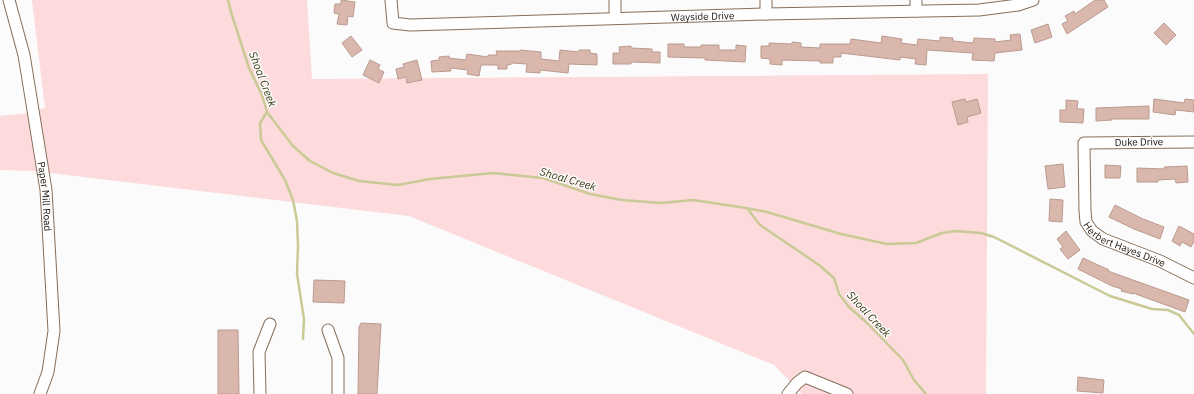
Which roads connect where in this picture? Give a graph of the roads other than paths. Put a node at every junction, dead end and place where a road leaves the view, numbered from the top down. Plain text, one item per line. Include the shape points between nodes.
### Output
1 (9, 0) edge
2 (391, 0) edge
3 (615, 0) edge
4 (766, 0) edge
5 (1033, 0) edge
6 (916, 5) edge
7 (766, 14) junction
8 (615, 18) junction
9 (1194, 142) edge
10 (1084, 143) joint
11 (1194, 278) edge
12 (270, 324) dead end
13 (328, 330) dead end
14 (40, 394) edge
15 (260, 394) edge
16 (338, 394) edge
17 (788, 394) edge
18 (847, 394) edge

1 - 14 street, Paper Mill Road via 24,54 46,190 54,330 48,372
2 - 8 street, Wayside Drive via 394,23 410,25
3 - 8 street
4 - 7 street
5 - 6 street, Wayside Drive via 1018,5 979,10
6 - 7 street, Wayside Drive
7 - 8 street, Wayside Drive
9 - 10 street, Duke Drive
10 - 11 street, Herbert Hayes Drive via 1085,211 1086,222 1092,231 1103,239 1160,261
12 - 15 street via 259,352
13 - 16 street via 338,358
17 - 18 street via 805,377

